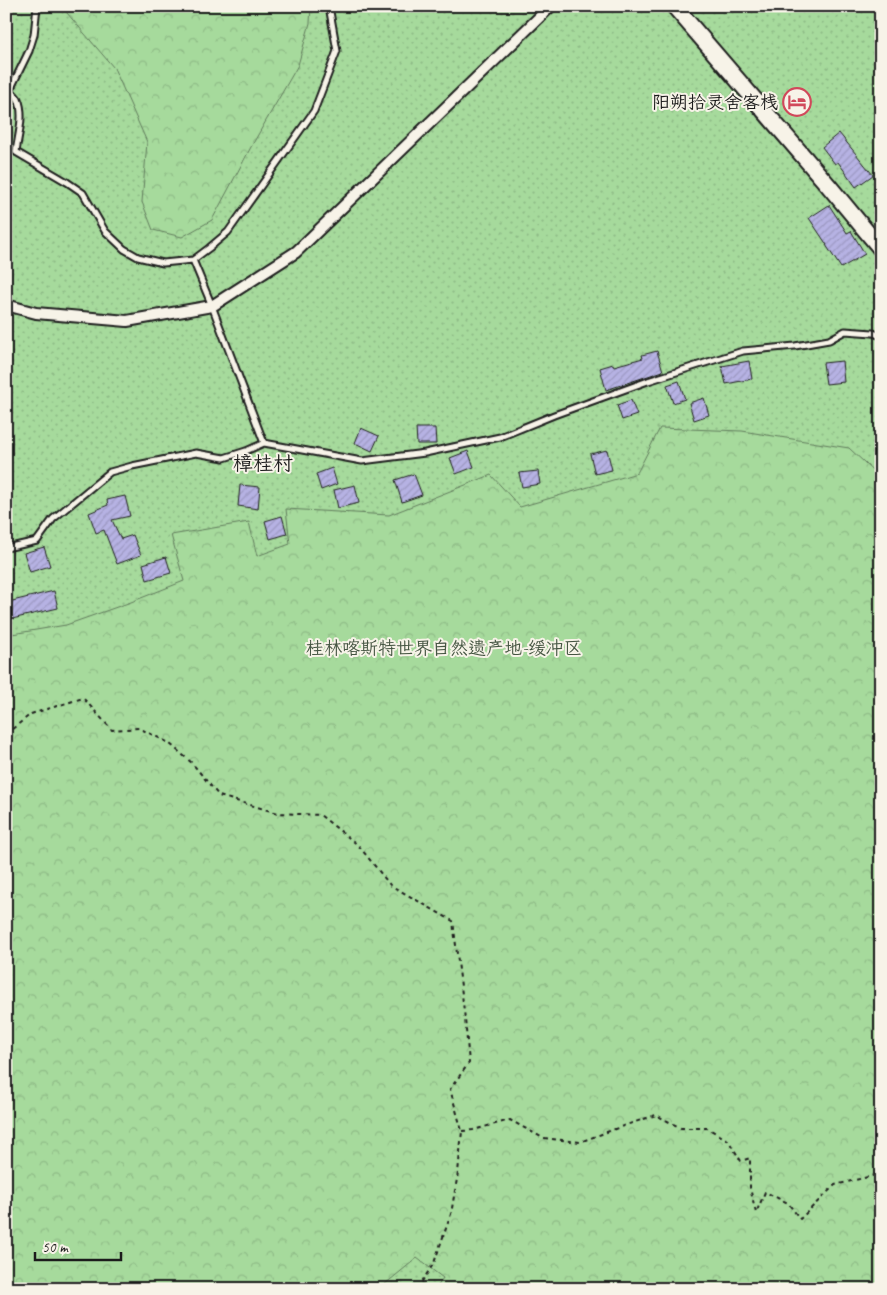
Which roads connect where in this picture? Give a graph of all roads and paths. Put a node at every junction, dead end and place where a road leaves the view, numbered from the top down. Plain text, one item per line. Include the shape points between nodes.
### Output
1 (37, 6) edge
2 (330, 6) edge
3 (550, 6) edge
4 (674, 6) edge
5 (8, 90) edge
6 (881, 249) edge
7 (193, 260) junction
8 (6, 305) edge
9 (212, 306) junction
10 (881, 336) edge
11 (264, 443) junction
12 (6, 548) edge
13 (6, 734) edge
14 (462, 1131) junction
15 (881, 1191) edge
16 (416, 1289) edge

1 - 5 lane via 29,52
2 - 7 lane via 337,51 314,111 228,232
3 - 9 street via 296,252
4 - 6 main road
5 - 7 lane via 17,98 20,107 16,152 83,193 105,231 124,249 138,257 163,263
7 - 9 lane
8 - 9 street via 36,313 127,321
9 - 11 lane
10 - 11 lane via 845,331 829,340 743,351 648,381 500,437 425,453 362,461
11 - 12 lane via 224,458 196,453 110,472 53,519 37,541
13 - 14 path via 31,714 83,698 112,730 138,728 169,743 192,763 219,796 278,813 320,814 358,845 390,885 453,922 469,1063 450,1089
14 - 15 path via 510,1120 542,1138 580,1142 656,1115 681,1128 707,1128 728,1140 741,1162 750,1158 750,1188 756,1213 765,1192 788,1203 800,1218 836,1185 876,1174
14 - 16 path via 452,1214 434,1263

